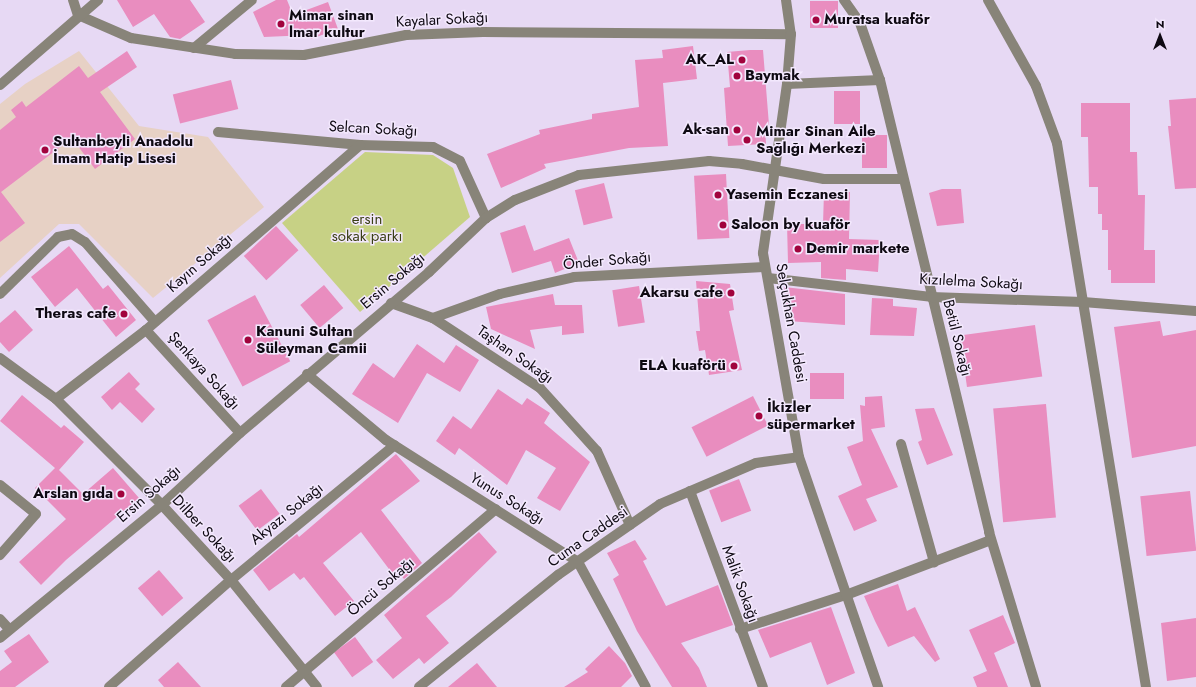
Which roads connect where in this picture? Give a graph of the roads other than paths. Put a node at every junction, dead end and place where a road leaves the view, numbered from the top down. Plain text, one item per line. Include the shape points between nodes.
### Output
1 (73, 0) edge
2 (98, 0) edge
3 (252, 0) edge
4 (786, 0) edge
5 (844, 0) edge
6 (988, 0) edge
7 (78, 14) junction
8 (790, 34) junction
9 (194, 48) junction
10 (880, 80) junction
11 (787, 84) junction
12 (0, 85) edge
13 (218, 132) dead end
14 (360, 145) junction
15 (774, 170) junction
16 (904, 180) junction
17 (486, 218) junction
18 (765, 267) junction
19 (768, 278) junction
20 (0, 294) edge
21 (931, 296) junction
22 (1083, 302) junction
23 (391, 303) junction
24 (1196, 310) edge
25 (433, 318) junction
26 (154, 322) junction
27 (146, 330) junction
28 (0, 358) edge
29 (307, 374) junction
30 (56, 399) junction
31 (240, 433) junction
32 (901, 444) dead end
33 (395, 445) junction
34 (799, 457) junction
35 (0, 485) edge
36 (690, 492) junction
37 (162, 505) junction
38 (496, 509) junction
39 (630, 525) junction
40 (991, 540) junction
41 (0, 555) edge
42 (578, 562) junction
43 (934, 562) junction
44 (231, 580) junction
45 (846, 595) junction
46 (0, 619) edge
47 (9, 629) junction
48 (740, 629) junction
49 (0, 638) edge
50 (305, 670) junction
51 (109, 687) edge
52 (286, 687) edge
53 (317, 687) edge
54 (419, 687) edge
55 (646, 687) edge
56 (763, 687) edge
57 (878, 687) edge
58 (1036, 687) edge
59 (1146, 687) edge

1 - 7 street
2 - 7 street
3 - 9 street
4 - 8 street, Selçukhan Caddesi
5 - 10 street, Betül Sokağı via 860,23
6 - 22 street via 1049,113 1057,143
7 - 9 street, Kayalar Sokağı via 131,38
7 - 12 street
8 - 9 street, Kayalar Sokağı via 483,32 406,35 304,55 235,54
8 - 11 street, Selçukhan Caddesi
10 - 11 street
10 - 16 street, Betül Sokağı
11 - 15 street, Selçukhan Caddesi
13 - 14 street, Selcan Sokağı
14 - 17 street, Selcan Sokağı via 433,147 460,161
14 - 26 street, Kayın Sokağı
15 - 16 street, Ersin Sokağı via 842,181
15 - 17 street, Ersin Sokağı via 709,161 580,175 522,197
15 - 18 street, Selçukhan Caddesi via 763,253
16 - 21 street, Betül Sokağı
17 - 23 street, Ersin Sokağı
18 - 19 street, Selçukhan Caddesi
18 - 25 street, Önder Sokağı via 574,277 500,294
19 - 21 street, Kızılelma Sokağı
19 - 34 street, Selçukhan Caddesi
20 - 26 street via 58,237 72,234 86,242
21 - 22 street, Kızılelma Sokağı
21 - 40 street, Betül Sokağı
22 - 24 street, Kızılelma Sokağı
22 - 59 street
23 - 25 street, Taşhan Sokağı
23 - 29 street, Ersin Sokağı
25 - 39 street, Taşhan Sokağı via 540,388 597,451
26 - 27 street, Kayın Sokağı
27 - 30 street, Kayın Sokağı
27 - 31 street, Şenkaya Sokağı
28 - 30 street, Dilber Sokağı
29 - 31 street, Ersin Sokağı
29 - 33 street, Yunus Sokağı
30 - 37 street, Dilber Sokağı
31 - 37 street, Ersin Sokağı
32 - 43 street
33 - 38 street, Yunus Sokağı
33 - 44 street, Akyazı Sokağı
34 - 36 street, Cuma Caddesi via 756,463
34 - 45 street, Selçukhan Caddesi
35 - 41 street via 36,514
36 - 39 street, Cuma Caddesi via 660,504
36 - 48 street, Malik Sokağı
37 - 44 street, Dilber Sokağı
37 - 47 street, Ersin Sokağı
38 - 42 street, Yunus Sokağı
38 - 50 street, Öncü Sokağı
39 - 42 street, Cuma Caddesi
40 - 43 street
40 - 58 street, Betül Sokağı
42 - 54 street, Cuma Caddesi
42 - 55 street, Yunus Sokağı
43 - 45 street
44 - 50 street, Dilber Sokağı
44 - 51 street, Akyazı Sokağı
45 - 48 street
45 - 57 street, Selçukhan Caddesi
46 - 47 street
47 - 49 street, Ersin Sokağı
48 - 56 street, Malik Sokağı
50 - 52 street, Öncü Sokağı
50 - 53 street, Dilber Sokağı

